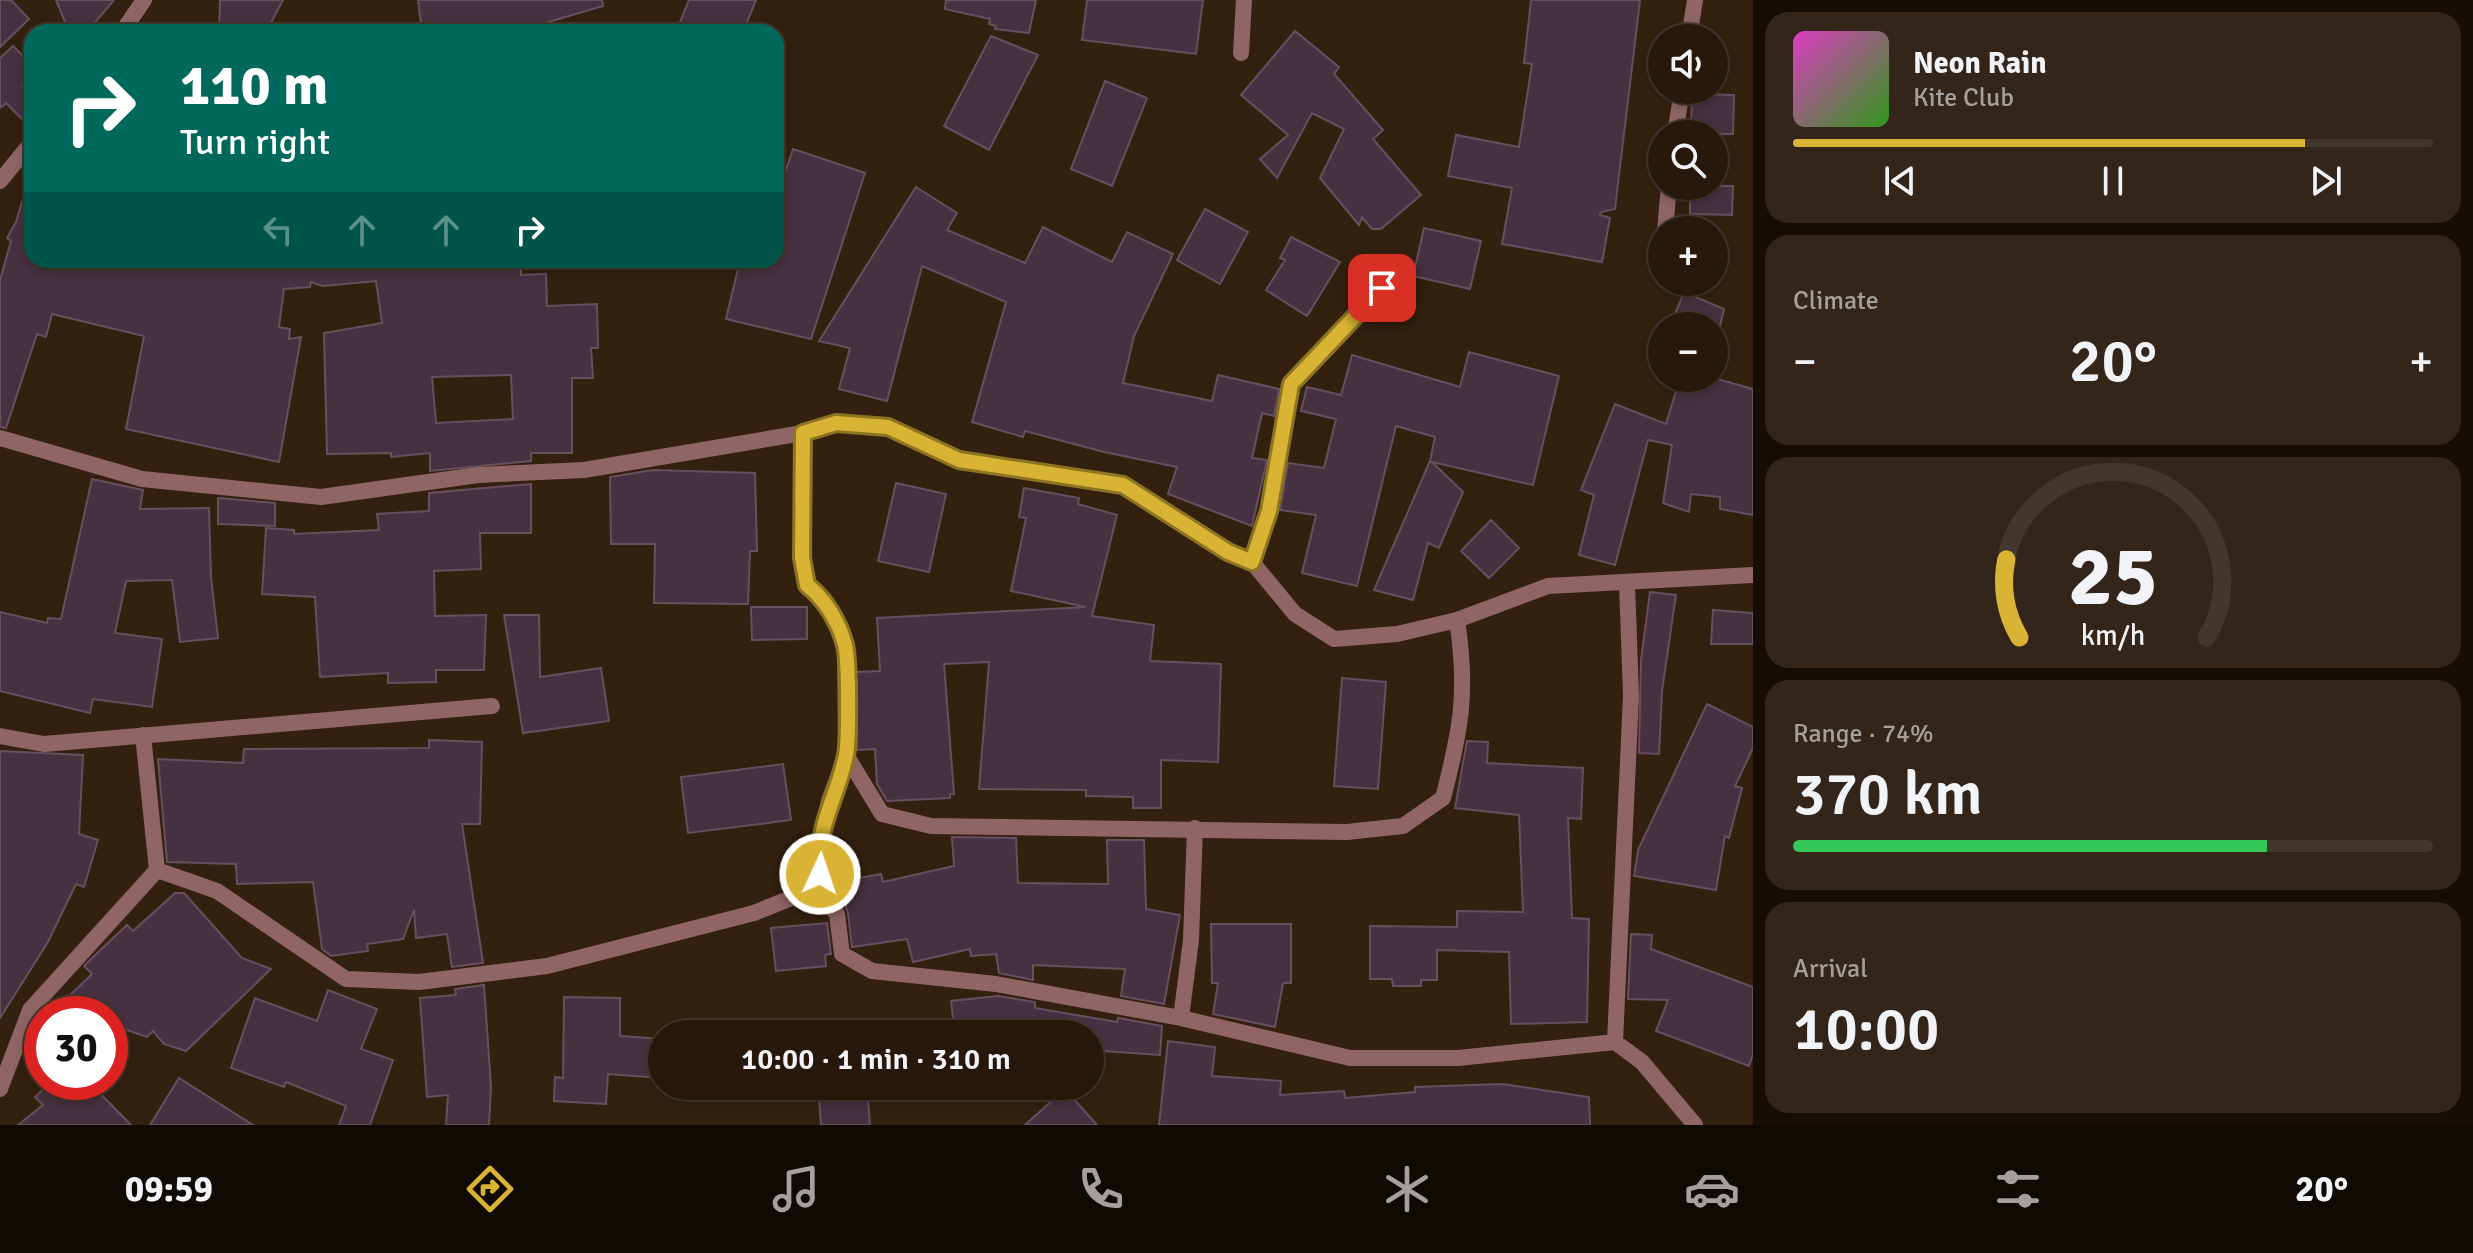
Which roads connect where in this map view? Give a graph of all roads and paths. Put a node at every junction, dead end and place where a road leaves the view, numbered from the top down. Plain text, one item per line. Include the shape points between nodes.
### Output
1 (144, 0) edge
2 (1244, 0) edge
3 (1695, 0) edge
4 (128, 24) edge
5 (1691, 24) edge
6 (1241, 53) dead end
7 (24, 152) edge
8 (0, 181) edge
9 (1388, 262) dead end
10 (803, 433) junction
11 (0, 438) edge
12 (1252, 562) junction
13 (1753, 575) edge
14 (1627, 583) junction
15 (1457, 620) junction
16 (492, 706) dead end
17 (143, 735) junction
18 (0, 736) edge
19 (846, 755) junction
20 (1195, 828) junction
21 (157, 870) junction
22 (822, 897) junction
23 (1181, 1018) junction
24 (1615, 1042) junction
25 (0, 1089) edge
26 (1695, 1125) edge

1 - 4 street
2 - 6 street
3 - 5 street
7 - 8 street
9 - 12 street via 1382,288 1291,384 1269,511
10 - 11 street via 584,470 478,475 321,497 142,479
10 - 12 street via 836,423 888,427 959,460 1123,485
10 - 19 street via 802,558 807,585 825,600 845,645
12 - 15 street via 1295,614 1334,639 1397,634
13 - 14 street
14 - 15 street via 1548,586
14 - 24 street via 1631,696
15 - 20 street via 1465,672 1460,732 1443,798 1403,826 1347,832
16 - 17 street
17 - 18 street via 44,744
17 - 21 street
19 - 20 street via 882,814 931,826
19 - 22 street via 818,850
20 - 23 street via 1191,940
21 - 22 street via 217,891 346,979 404,982 547,966 754,913 791,898
21 - 25 street via 30,1010
22 - 23 street via 837,914 842,954 872,971 996,984
23 - 24 street via 1350,1058 1458,1058
24 - 26 street via 1642,1062

